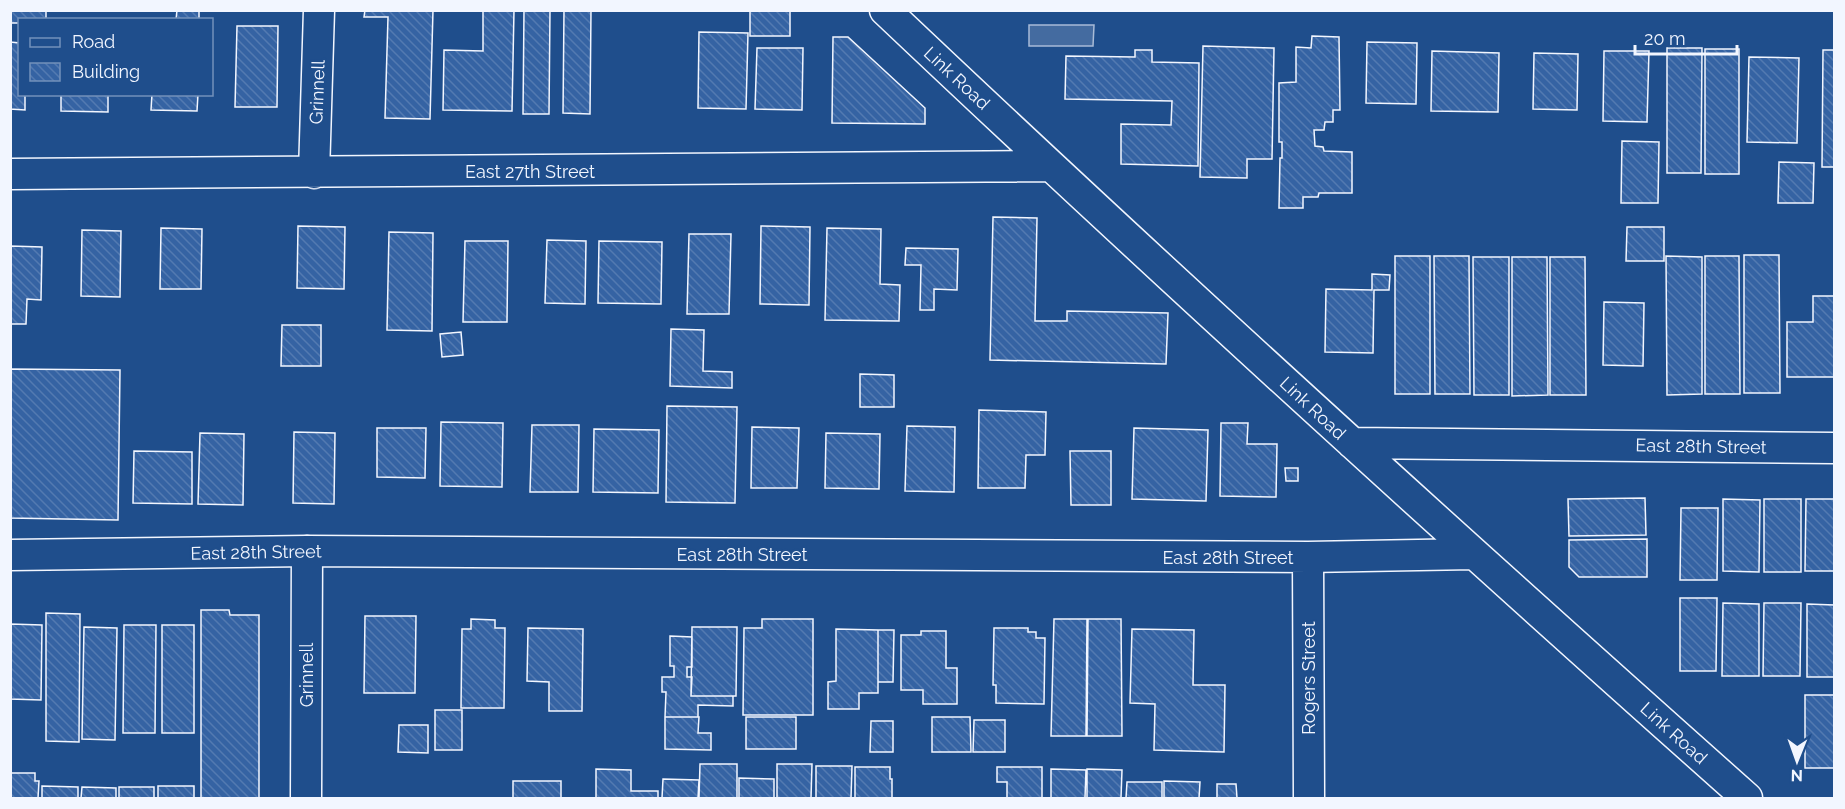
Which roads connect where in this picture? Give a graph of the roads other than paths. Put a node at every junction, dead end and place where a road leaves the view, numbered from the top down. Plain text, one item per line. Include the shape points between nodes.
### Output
1 (319, 10) edge
2 (885, 10) edge
3 (1050, 166) junction
4 (314, 173) junction
5 (10, 174) edge
6 (1352, 443) junction
7 (1834, 448) edge
8 (307, 551) junction
9 (1473, 554) junction
10 (10, 555) edge
11 (1308, 557) junction
12 (306, 798) edge
13 (1309, 798) edge
14 (1747, 798) edge

1 - 4 street, Grinnell
2 - 3 street, Link Road
3 - 4 street, East 27th Street
3 - 6 street, Link Road
4 - 5 street, East 27th Street
6 - 7 street, East 28th Street
6 - 9 street, Link Road
8 - 10 street, East 28th Street
8 - 11 street, East 28th Street
8 - 12 street, Grinnell
9 - 11 street, East 28th Street
9 - 14 street, Link Road
11 - 13 street, Rogers Street

